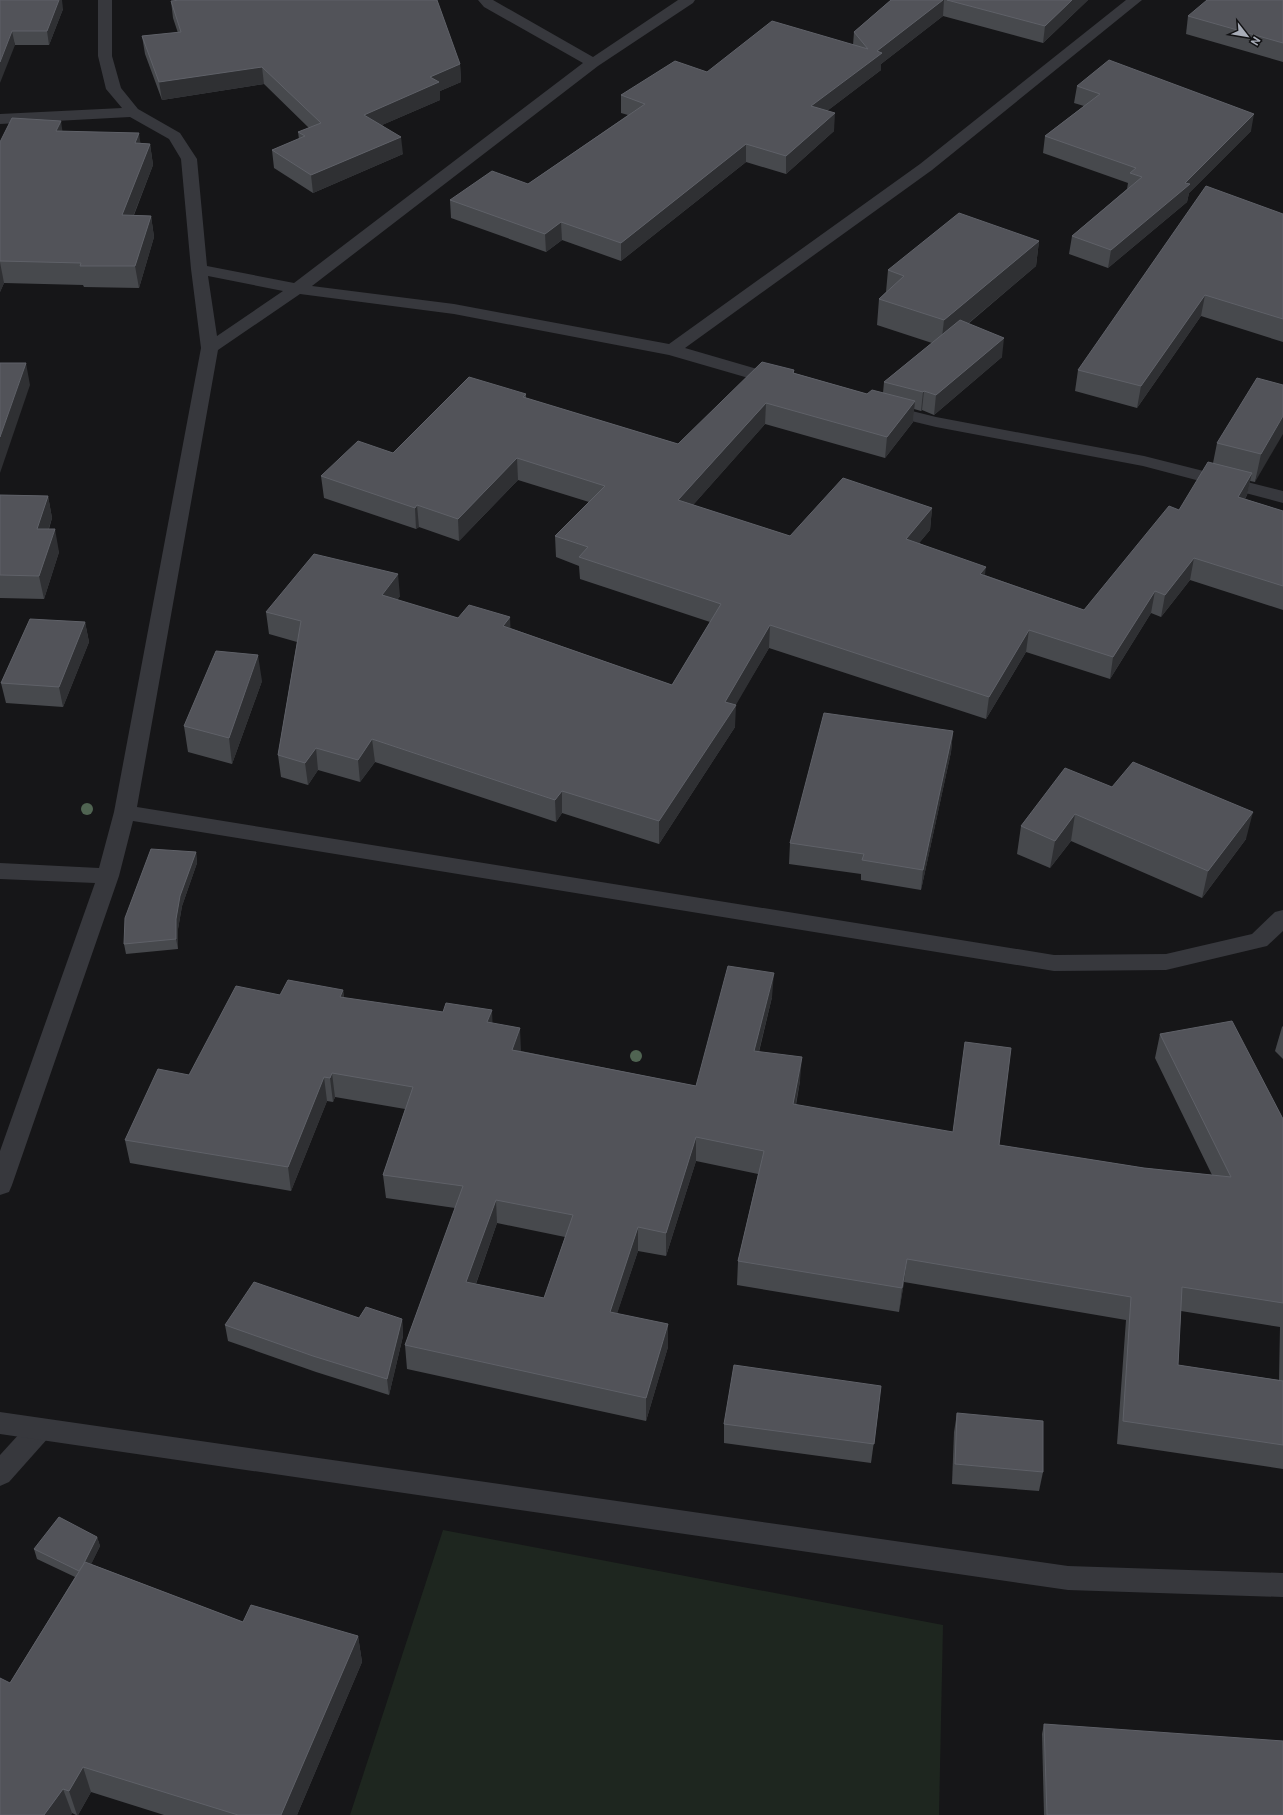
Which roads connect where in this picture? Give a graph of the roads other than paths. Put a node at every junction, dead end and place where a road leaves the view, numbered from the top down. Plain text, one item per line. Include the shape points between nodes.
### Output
1 (105, 0) edge
2 (485, 0) edge
3 (688, 0) edge
4 (1135, 0) edge
5 (593, 63) junction
6 (133, 112) junction
7 (0, 119) edge
8 (199, 269) junction
9 (297, 289) junction
10 (210, 348) junction
11 (672, 350) junction
12 (797, 385) edge
13 (866, 404) edge
14 (1283, 496) edge
15 (125, 812) junction
16 (0, 871) edge
17 (108, 876) junction
18 (1283, 918) edge
19 (0, 1184) edge
20 (0, 1423) edge
21 (40, 1429) junction
22 (0, 1474) edge
23 (1283, 1585) edge

1 - 6 street via 105,56 114,89
2 - 5 street
3 - 5 street
4 - 11 street via 926,167
5 - 9 street
6 - 7 street
6 - 8 street via 175,136 189,159
8 - 9 street
8 - 10 street
9 - 10 street
9 - 11 street via 454,309
10 - 15 street
11 - 12 street
13 - 14 street via 936,422 1144,461
15 - 17 street
15 - 18 street via 1054,963 1166,962 1259,940
16 - 17 street
17 - 19 street
20 - 21 street
21 - 22 street
21 - 23 street via 1068,1578

